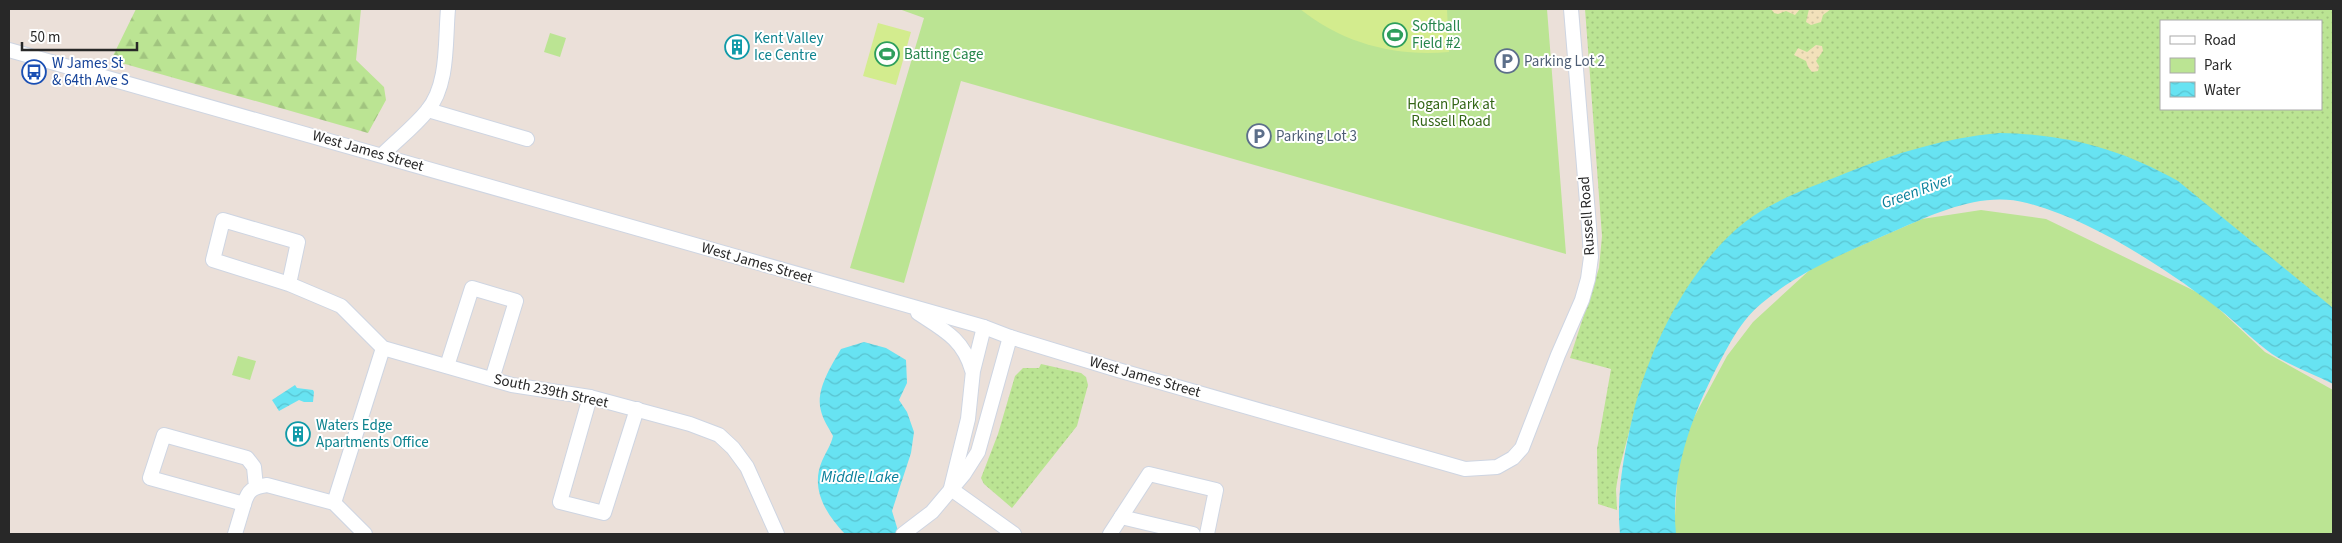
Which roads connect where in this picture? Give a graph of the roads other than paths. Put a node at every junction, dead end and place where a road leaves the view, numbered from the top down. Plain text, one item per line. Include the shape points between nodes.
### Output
1 (448, 9) edge
2 (1572, 9) edge
3 (9, 50) edge
4 (428, 110) junction
5 (527, 139) dead end
6 (382, 155) junction
7 (289, 284) junction
8 (907, 306) junction
9 (984, 327) junction
10 (1010, 337) junction
11 (383, 348) junction
12 (447, 366) junction
13 (972, 371) junction
14 (492, 379) junction
15 (590, 397) junction
16 (637, 410) junction
17 (1504, 464) joint
18 (256, 487) junction
19 (951, 489) junction
20 (334, 503) junction
21 (244, 504) junction
22 (1121, 517) junction
23 (907, 532) edge
24 (235, 534) edge
25 (365, 534) edge
26 (777, 534) edge
27 (1014, 534) edge
28 (1110, 534) edge
29 (1193, 534) edge
30 (1207, 534) edge

1 - 4 street via 443,71 439,90
2 - 17 street, Russell Road via 1591,257 1588,279 1522,448
3 - 6 street, West James Street
4 - 5 street
4 - 6 street
6 - 8 street, West James Street
7 - 7 street, South 239th Street via 213,260 223,220 298,242
7 - 11 street, South 239th Street via 341,306
8 - 9 street, West James Street
8 - 13 street via 957,341 967,354
9 - 10 street, West James Street
9 - 13 street
10 - 17 street, West James Street via 1465,469
10 - 19 street via 978,452
11 - 12 street, South 239th Street
11 - 20 street
12 - 14 street, South 239th Street
12 - 14 street via 472,288 516,301
13 - 19 street via 968,419
14 - 15 street, South 239th Street
15 - 16 street, South 239th Street
15 - 16 street via 560,502 604,514
16 - 26 street, South 239th Street via 719,435 747,467
18 - 20 street via 267,485
18 - 21 street via 248,492
18 - 21 street via 254,467 247,458 164,435 150,478
19 - 23 street via 932,512
19 - 27 street
20 - 25 street
21 - 24 street
22 - 28 street
22 - 29 street
22 - 30 street via 1149,474 1216,490

